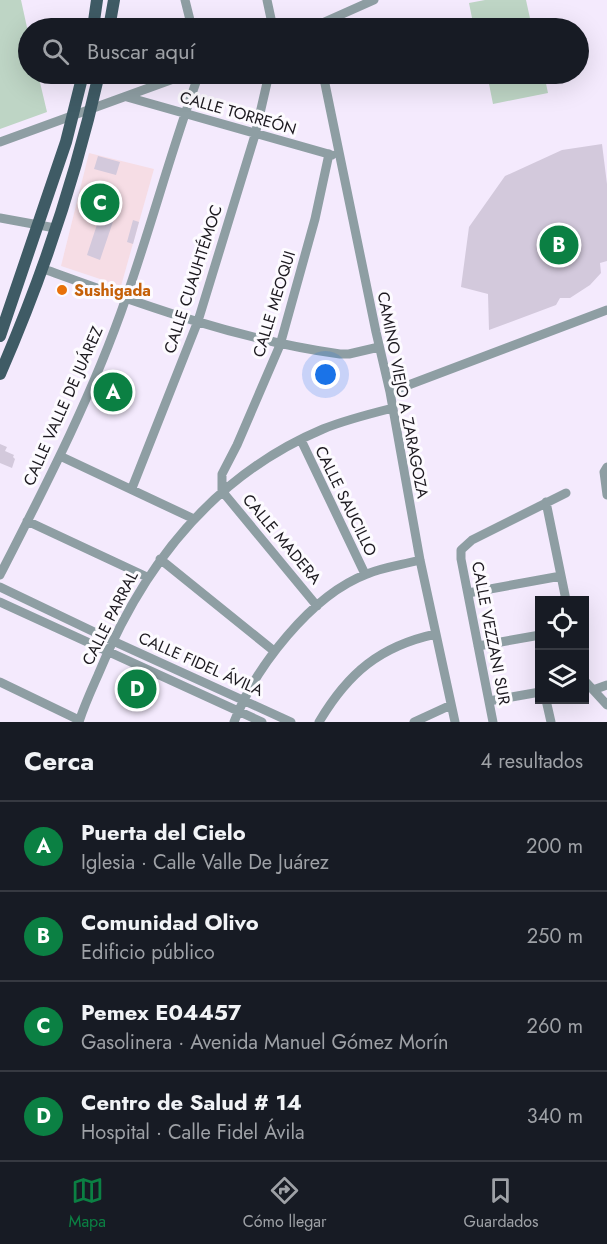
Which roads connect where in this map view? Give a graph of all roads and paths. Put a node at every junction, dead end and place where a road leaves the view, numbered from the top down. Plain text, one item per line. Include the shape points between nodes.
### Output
1 (97, 0) edge
2 (114, 0) edge
3 (185, 0) edge
4 (267, 0) edge
5 (352, 0) edge
6 (374, 0) edge
7 (349, 11) junction
8 (94, 18) edge
9 (111, 18) edge
10 (190, 18) edge
11 (271, 18) edge
12 (334, 18) edge
13 (81, 84) edge
14 (97, 84) edge
15 (161, 84) edge
16 (195, 84) edge
17 (267, 84) edge
18 (325, 84) edge
19 (127, 97) junction
20 (91, 109) junction
21 (185, 113) junction
22 (74, 114) junction
23 (255, 135) junction
24 (0, 142) edge
25 (329, 154) junction
26 (342, 158) junction
27 (0, 218) edge
28 (39, 225) junction
29 (55, 228) junction
30 (41, 268) junction
31 (126, 299) junction
32 (607, 310) edge
33 (198, 321) junction
34 (0, 336) edge
35 (280, 345) junction
36 (379, 347) junction
37 (0, 375) edge
38 (390, 392) junction
39 (393, 408) junction
40 (301, 440) junction
41 (60, 456) junction
42 (607, 467) edge
43 (132, 488) junction
44 (222, 491) junction
45 (566, 492) dead end
46 (607, 495) edge
47 (546, 502) junction
48 (194, 519) junction
49 (27, 521) junction
50 (160, 559) junction
51 (420, 560) junction
52 (365, 574) junction
53 (0, 575) edge
54 (561, 576) junction
55 (147, 577) junction
56 (0, 586) edge
57 (468, 593) junction
58 (565, 596) edge
59 (0, 602) edge
60 (317, 606) junction
61 (436, 634) junction
62 (535, 636) edge
63 (113, 641) junction
64 (478, 646) junction
65 (107, 651) junction
66 (274, 651) junction
67 (0, 682) edge
68 (589, 684) edge
69 (607, 685) edge
70 (589, 686) edge
71 (535, 693) edge
72 (244, 699) junction
73 (489, 701) junction
74 (547, 704) edge
75 (452, 705) junction
76 (607, 705) edge
77 (238, 711) junction
78 (79, 721) edge
79 (234, 722) edge
80 (262, 722) edge
81 (291, 722) edge
82 (319, 722) edge
83 (414, 722) edge
84 (455, 722) edge
85 (493, 722) edge
86 (551, 722) edge

1 - 8 main road
2 - 9 main road
3 - 10 street
4 - 11 street
5 - 7 street
6 - 7 street
7 - 12 street
13 - 22 main road
14 - 20 main road
15 - 19 street
16 - 21 street, CALLE VALLE DE JUÁREZ
17 - 23 street, CALLE CUAUHTÉMOC
18 - 26 street, CAMINO VIEJO A ZARAGOZA
19 - 20 street
19 - 21 street, CALLE TORREÓN
20 - 22 street
20 - 29 main road
21 - 23 street, CALLE TORREÓN
21 - 31 street, CALLE VALLE DE JUÁREZ
22 - 24 street
22 - 28 main road
23 - 25 street, CALLE TORREÓN
23 - 33 street, CALLE CUAUHTÉMOC
25 - 26 street, CALLE TORREÓN
25 - 35 street, CALLE MEOQUI
26 - 36 street, CAMINO VIEJO A ZARAGOZA
27 - 28 street
28 - 29 street
28 - 34 main road
29 - 30 main road
30 - 31 street
30 - 37 main road
31 - 33 street
31 - 41 street, CALLE VALLE DE JUÁREZ
32 - 38 street
33 - 35 street
33 - 43 street, CALLE CUAUHTÉMOC
35 - 36 street via 340,354
35 - 44 street, CALLE MEOQUI via 222,474
36 - 38 street, CAMINO VIEJO A ZARAGOZA
38 - 39 street, CAMINO VIEJO A ZARAGOZA
39 - 40 street, CALLE PARRAL via 323,429
39 - 51 street, CAMINO VIEJO A ZARAGOZA
40 - 44 street, CALLE PARRAL
40 - 52 street, CALLE SAUCILLO
41 - 43 street
41 - 49 street, CALLE VALLE DE JUÁREZ
42 - 46 street
43 - 48 street
44 - 48 street, CALLE PARRAL
44 - 60 street, CALLE MADERA
45 - 47 street
47 - 54 street
47 - 57 street, CALLE VEZZANI SUR via 472,540 461,550
48 - 50 street, CALLE PARRAL
49 - 53 street, CALLE VALLE DE JUÁREZ
49 - 55 street
50 - 55 street, CALLE PARRAL
50 - 66 street
51 - 52 street
51 - 61 street, CAMINO VIEJO A ZARAGOZA
52 - 60 street
54 - 57 street
54 - 58 street
55 - 63 street, CALLE PARRAL
56 - 63 street, CALLE FIDEL ÁVILA
57 - 64 street, CALLE VEZZANI SUR
59 - 65 street, CALLE FIDEL ÁVILA
60 - 66 street
61 - 75 street, CAMINO VIEJO A ZARAGOZA
61 - 82 street via 392,648 361,668
62 - 64 street
63 - 65 street, CALLE PARRAL
63 - 72 street, CALLE FIDEL ÁVILA
64 - 73 street, CALLE VEZZANI SUR
65 - 77 street, CALLE FIDEL ÁVILA
65 - 78 street, CALLE PARRAL
66 - 72 street
67 - 78 street
68 - 69 street
70 - 76 street
71 - 73 street
72 - 77 street
72 - 81 street, CALLE FIDEL ÁVILA
73 - 85 street, CALLE VEZZANI SUR
74 - 86 street
75 - 83 street
75 - 84 street, CAMINO VIEJO A ZARAGOZA
77 - 79 street
77 - 80 street, CALLE FIDEL ÁVILA

